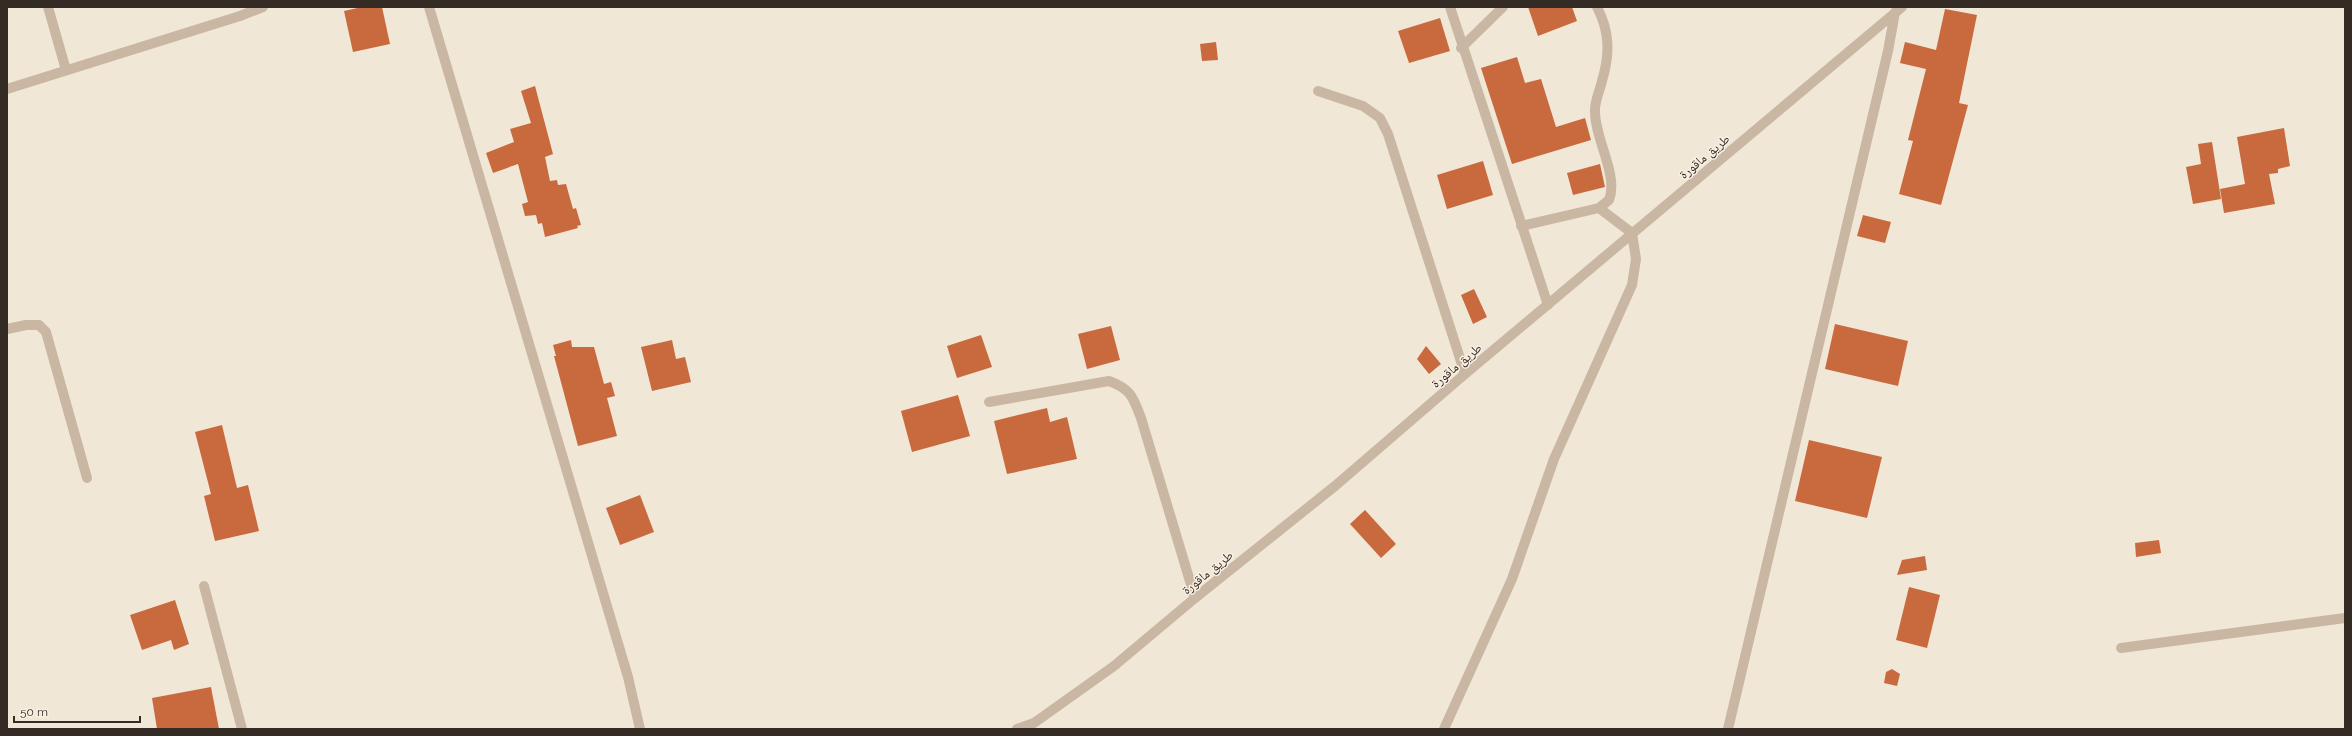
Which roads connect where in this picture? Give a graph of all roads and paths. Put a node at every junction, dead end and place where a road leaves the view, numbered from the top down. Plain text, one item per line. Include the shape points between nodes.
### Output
1 (48, 7) edge
2 (263, 7) edge
3 (430, 7) edge
4 (1450, 7) edge
5 (1503, 7) edge
6 (1597, 7) edge
7 (1898, 10) edge
8 (1461, 48) junction
9 (66, 70) junction
10 (7, 88) edge
11 (1318, 91) dead end
12 (1599, 208) junction
13 (1521, 226) junction
14 (1632, 233) junction
15 (1548, 305) junction
16 (7, 329) edge
17 (1465, 374) junction
18 (988, 402) dead end
19 (87, 478) dead end
20 (204, 586) dead end
21 (1195, 598) junction
22 (2345, 618) edge
23 (2121, 648) dead end
24 (1036, 726) edge
25 (242, 729) edge
26 (640, 729) edge
27 (1017, 729) edge
28 (1444, 729) edge
29 (1728, 729) edge

1 - 9 street
2 - 9 street
3 - 26 street via 628,677
4 - 8 street
5 - 8 street
6 - 12 street via 1609,42 1608,57 1595,111 1599,138 1612,186 1610,200
7 - 14 street, طريق ماقورة
7 - 29 street
8 - 13 street
9 - 10 street
11 - 17 street via 1364,106 1380,118 1388,134
12 - 13 street
12 - 14 street
13 - 15 street
14 - 15 street, طريق ماقورة
14 - 28 street via 1636,259 1632,285 1554,459 1512,579
15 - 17 street, طريق ماقورة
16 - 19 street via 39,325 46,332
17 - 21 street, طريق ماقورة via 1335,486
18 - 21 street via 1109,381 1125,387 1134,399 1141,418
20 - 25 street
21 - 24 street, طريق ماقورة via 1114,666
22 - 23 street
24 - 27 street, طريق ماقورة

